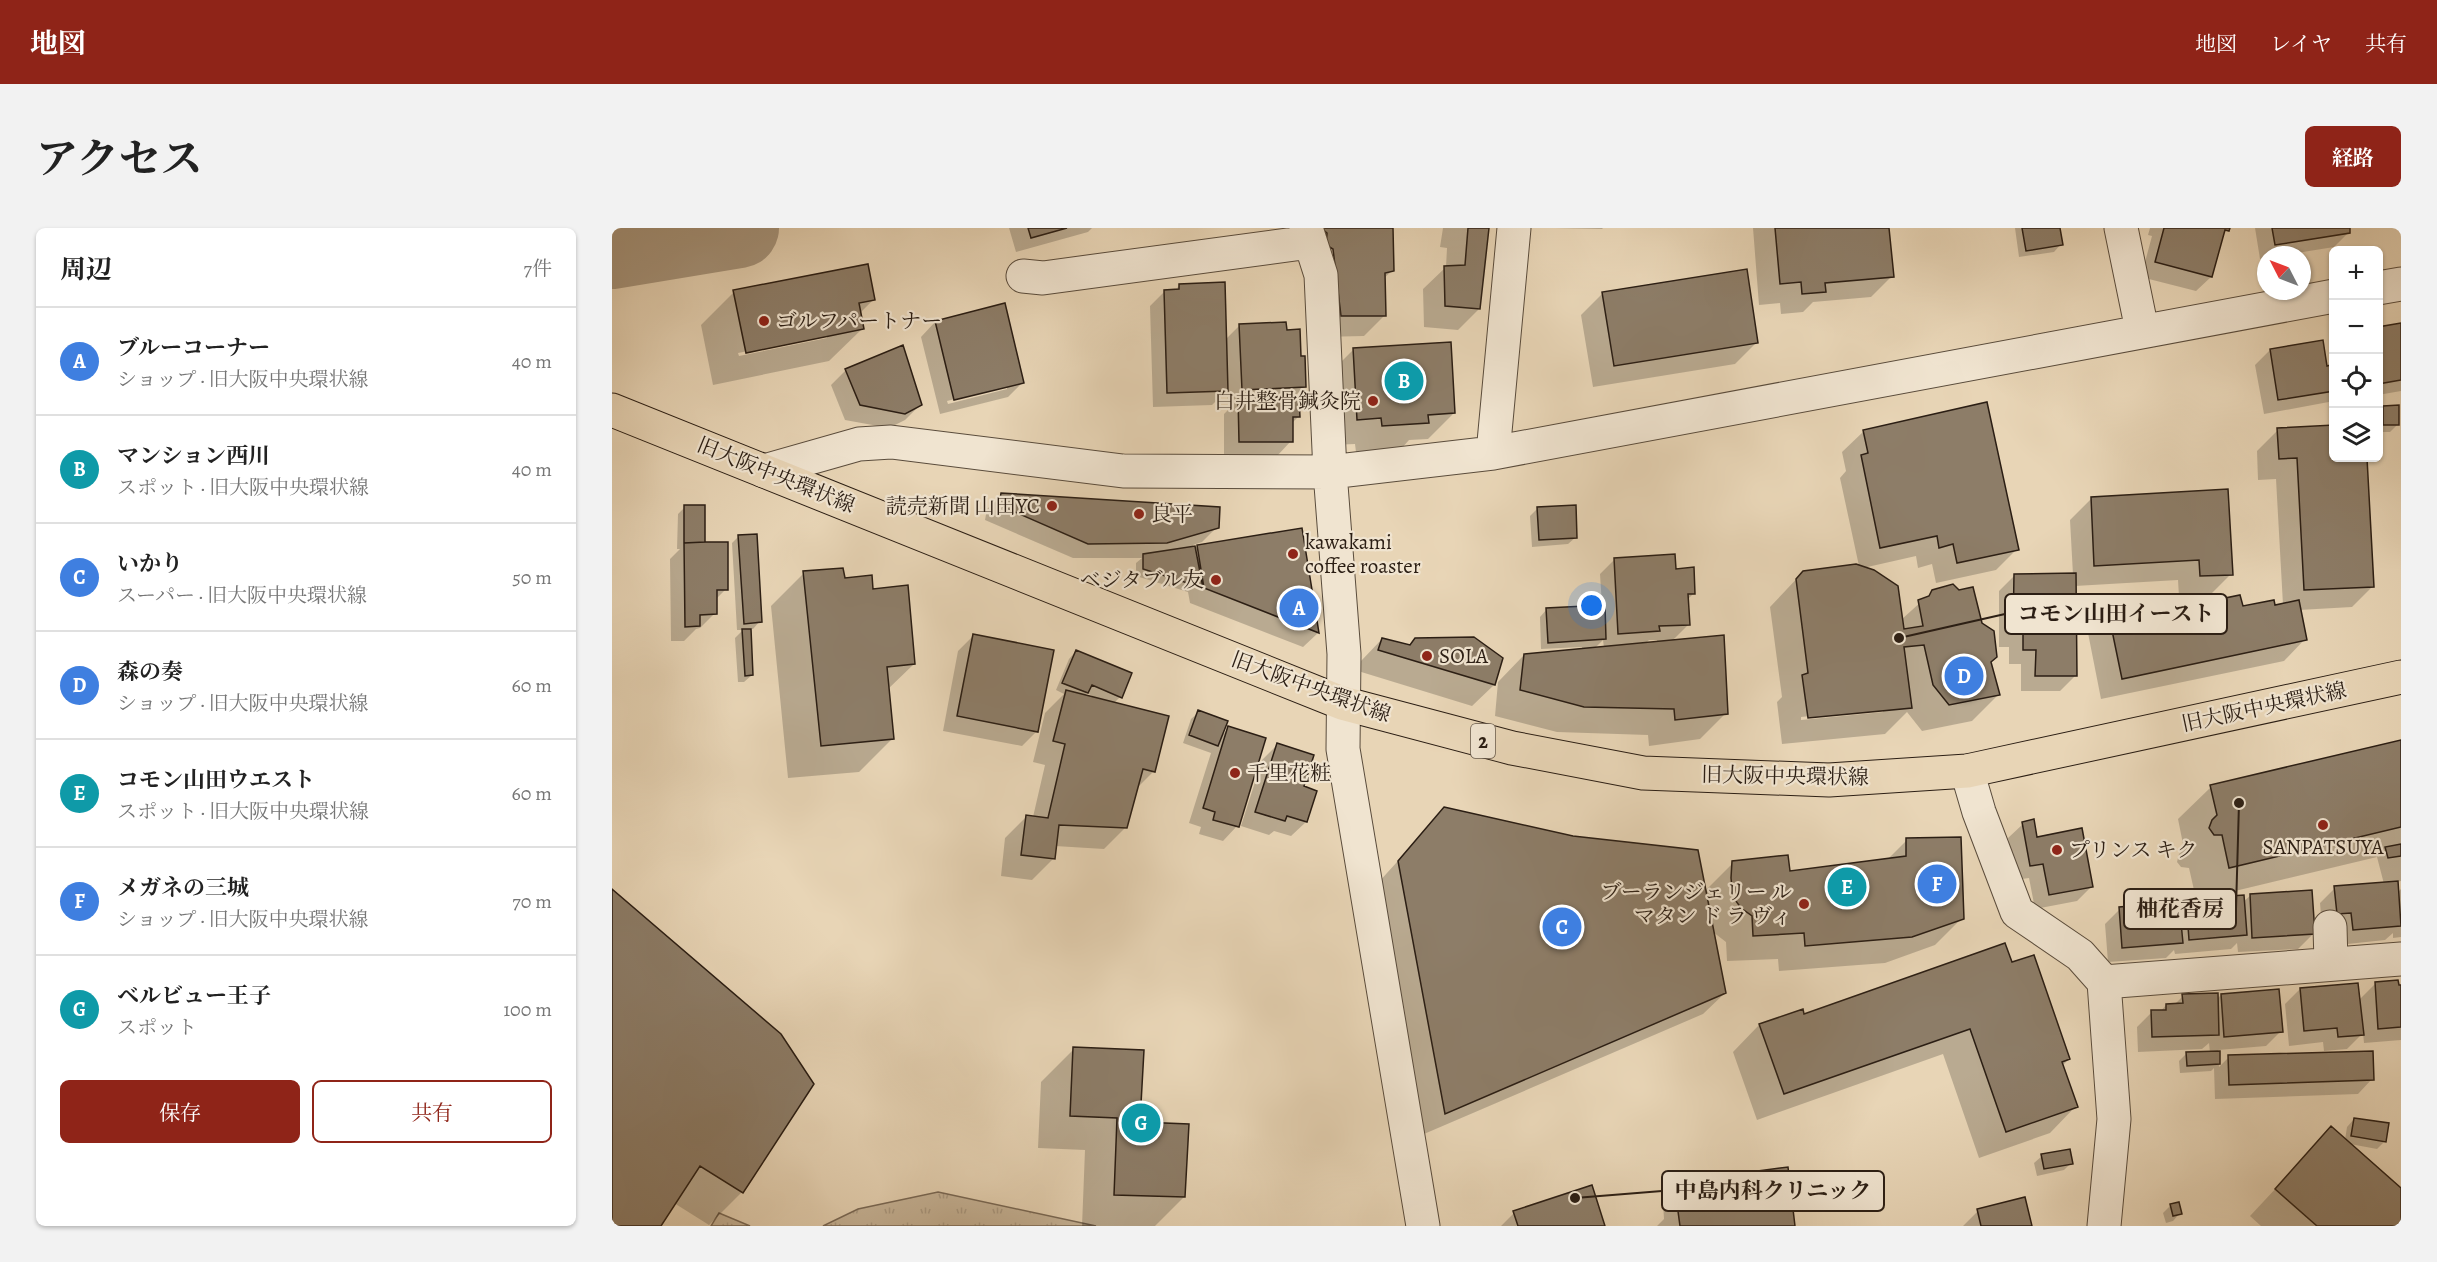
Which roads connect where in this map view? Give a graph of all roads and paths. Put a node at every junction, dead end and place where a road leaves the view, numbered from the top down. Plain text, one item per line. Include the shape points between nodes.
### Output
1 (1514, 228) edge
2 (2121, 228) edge
3 (1308, 235) edge
4 (1023, 276) dead end
5 (2401, 284) edge
6 (2383, 287) edge
7 (2329, 297) edge
8 (2142, 330) junction
9 (612, 410) edge
10 (1493, 453) junction
11 (765, 471) junction
12 (1330, 472) junction
13 (2401, 677) edge
14 (1342, 703) junction
15 (1967, 771) junction
16 (2330, 927) dead end
17 (2401, 959) edge
18 (2331, 963) junction
19 (2104, 982) junction
20 (1423, 1226) edge
21 (2103, 1226) edge

1 - 10 street
2 - 8 street
3 - 4 street via 1043,278
3 - 12 street via 1321,275
5 - 6 street
7 - 8 street
8 - 10 street
9 - 11 main road, 旧大阪中央環状線 / 2
10 - 12 street
11 - 12 street via 859,444 891,442 1123,471
11 - 14 main road, 旧大阪中央環状線 / 2
12 - 14 street via 1344,654
13 - 15 main road, 旧大阪中央環状線 / 2
14 - 15 main road, 旧大阪中央環状線 / 2 via 1512,748 1643,773 1829,780
14 - 20 street via 1343,749
15 - 19 street via 2018,912 2080,955
16 - 18 street
17 - 18 street
18 - 19 street
19 - 21 street via 2114,1119

